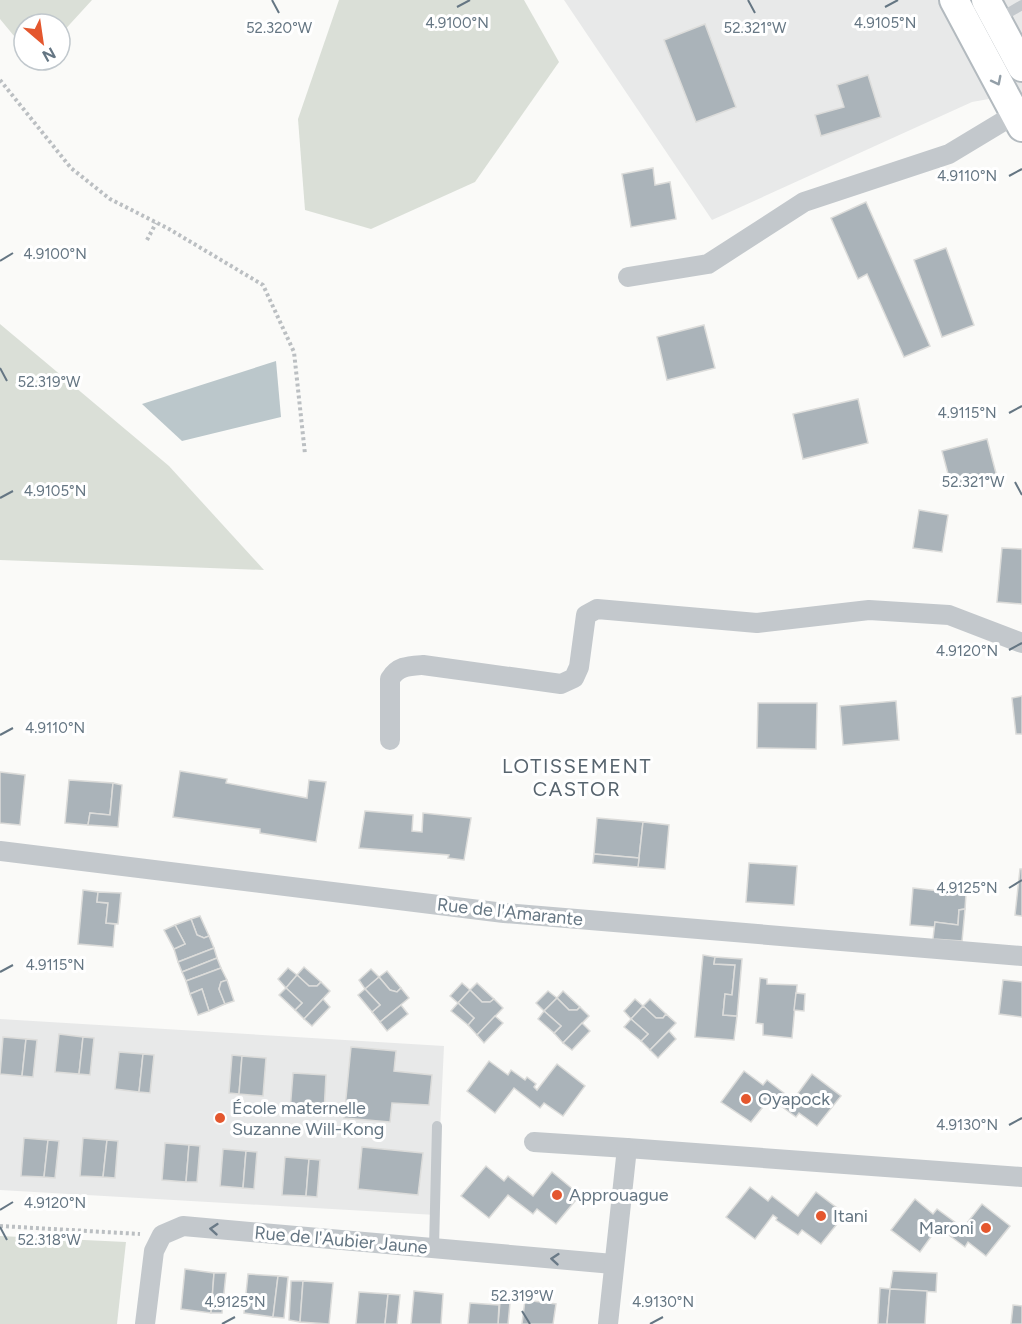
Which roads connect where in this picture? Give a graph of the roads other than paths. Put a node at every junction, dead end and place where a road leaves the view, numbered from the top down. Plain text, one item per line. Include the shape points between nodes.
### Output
1 (954, 0) edge
2 (1022, 5) edge
3 (985, 22) edge
4 (1022, 67) edge
5 (1019, 117) edge
6 (628, 278) dead end
7 (1022, 643) edge
8 (390, 740) dead end
9 (0, 851) edge
10 (1022, 956) edge
11 (437, 1126) dead end
12 (534, 1142) dead end
13 (627, 1148) junction
14 (1022, 1177) edge
15 (434, 1248) junction
16 (613, 1264) junction
17 (145, 1324) edge
18 (608, 1324) edge

1 - 3 main road
2 - 3 lane
3 - 4 main road
3 -> 5 main road
5 - 6 street via 949,154 804,202 708,264
7 - 8 street via 949,615 869,610 757,623 597,609 586,615 574,678 561,684 423,665 395,671 390,679
9 - 10 street, Rue de l'Amarante via 504,913
11 - 15 lane
12 - 13 street
13 - 14 street
13 - 16 street
16 -> 15 street, Rue de l'Aubier Jaune
15 -> 17 street, Rue de l'Aubier Jaune via 183,1226 162,1235 154,1251
16 - 18 street

